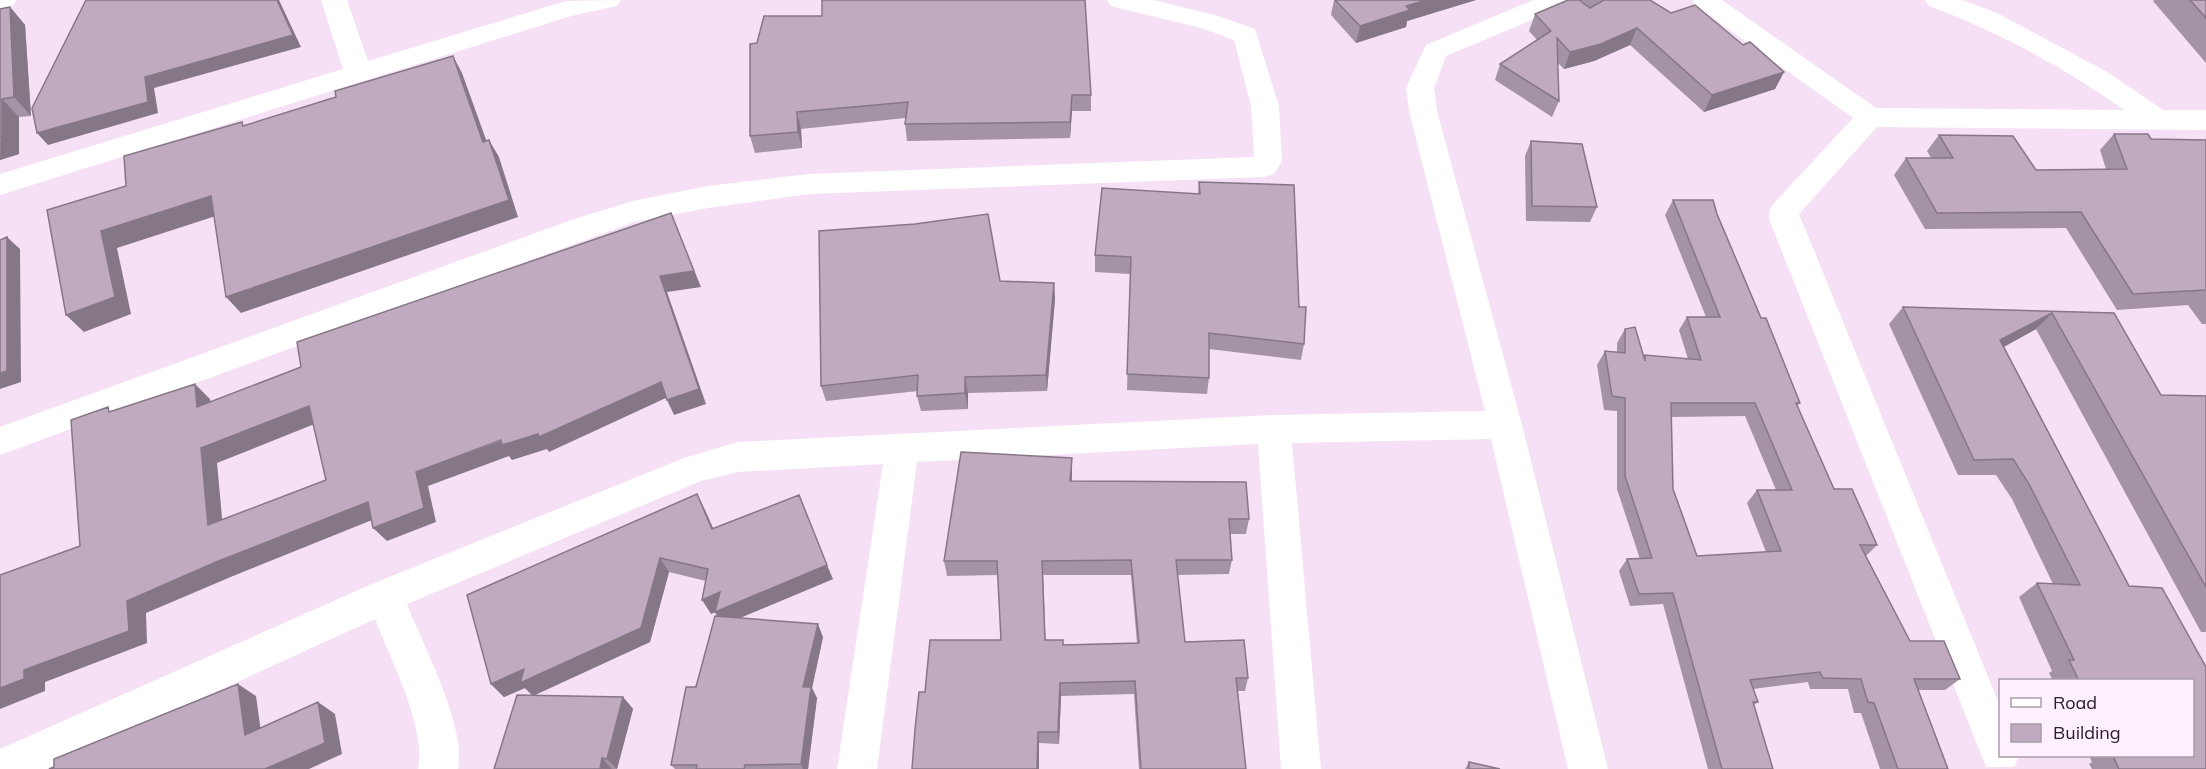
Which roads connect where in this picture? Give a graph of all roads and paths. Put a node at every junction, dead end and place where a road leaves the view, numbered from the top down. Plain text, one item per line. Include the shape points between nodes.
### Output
1 (4, 0) edge
2 (334, 0) edge
3 (608, 0) edge
4 (1120, 0) edge
5 (1556, 0) edge
6 (1754, 0) edge
7 (1938, 0) edge
8 (0, 4) edge
9 (1715, 7) edge
10 (1988, 10) edge
11 (358, 73) junction
12 (1870, 117) junction
13 (2158, 120) junction
14 (2206, 120) edge
15 (0, 185) edge
16 (1505, 425) junction
17 (1274, 429) junction
18 (0, 441) edge
19 (902, 448) junction
20 (385, 596) junction
21 (1999, 749) edge
22 (2, 769) edge
23 (438, 769) edge
24 (857, 769) edge
25 (1301, 769) edge
26 (1588, 769) edge

1 - 8 street
2 - 11 street
3 - 11 street via 566,9
4 - 18 street via 1246,35 1265,106 1268,161 1264,167 809,184 708,197 633,212
5 - 16 street via 1435,51 1420,88
6 - 9 street
7 - 10 street
9 - 12 street
10 - 13 street
11 - 15 street
12 - 13 street
12 - 21 street via 1784,211 1784,216
13 - 14 street
16 - 17 street
16 - 26 street
17 - 19 street
17 - 25 street
19 - 20 street via 738,457 713,463
19 - 24 street
20 - 22 street
20 - 23 street via 438,731

